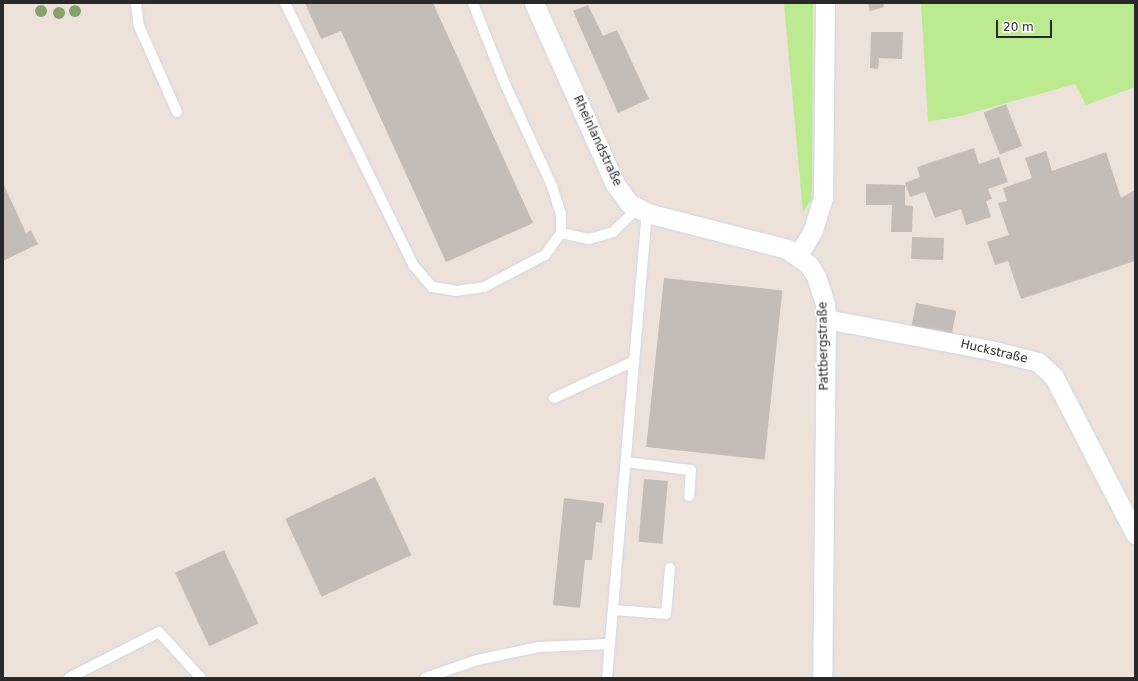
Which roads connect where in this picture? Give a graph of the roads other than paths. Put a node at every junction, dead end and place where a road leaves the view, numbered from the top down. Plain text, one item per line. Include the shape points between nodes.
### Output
1 (136, 3) edge
2 (285, 3) edge
3 (473, 3) edge
4 (534, 3) edge
5 (825, 3) edge
6 (177, 112) dead end
7 (642, 211) junction
8 (562, 233) junction
9 (798, 256) junction
10 (826, 319) junction
11 (634, 361) junction
12 (554, 398) dead end
13 (626, 462) junction
14 (689, 496) dead end
15 (1135, 534) edge
16 (670, 568) dead end
17 (613, 610) junction
18 (610, 644) junction
19 (69, 678) edge
20 (201, 678) edge
21 (425, 678) edge
22 (607, 678) edge
23 (822, 678) edge

1 - 6 lane via 139,26
2 - 8 lane via 414,266 432,287 456,291 484,287 545,255
3 - 8 lane via 505,84 552,186 561,214
4 - 7 street, Rheinlandstraße via 615,184 630,203
5 - 9 street via 823,198 813,230
7 - 8 lane via 613,232 589,239
7 - 9 street, Rheinlandstraße via 774,244
7 - 11 lane
9 - 10 street, Pattbergstraße via 816,276 825,303
10 - 15 street, Huckstraße via 990,350 1038,362 1054,377
10 - 23 street, Pattbergstraße
11 - 12 lane
11 - 13 lane
13 - 14 lane via 691,470
13 - 17 lane
16 - 17 lane via 666,614
17 - 18 lane
18 - 21 lane via 539,648 477,660
18 - 22 lane
19 - 20 lane via 160,632

